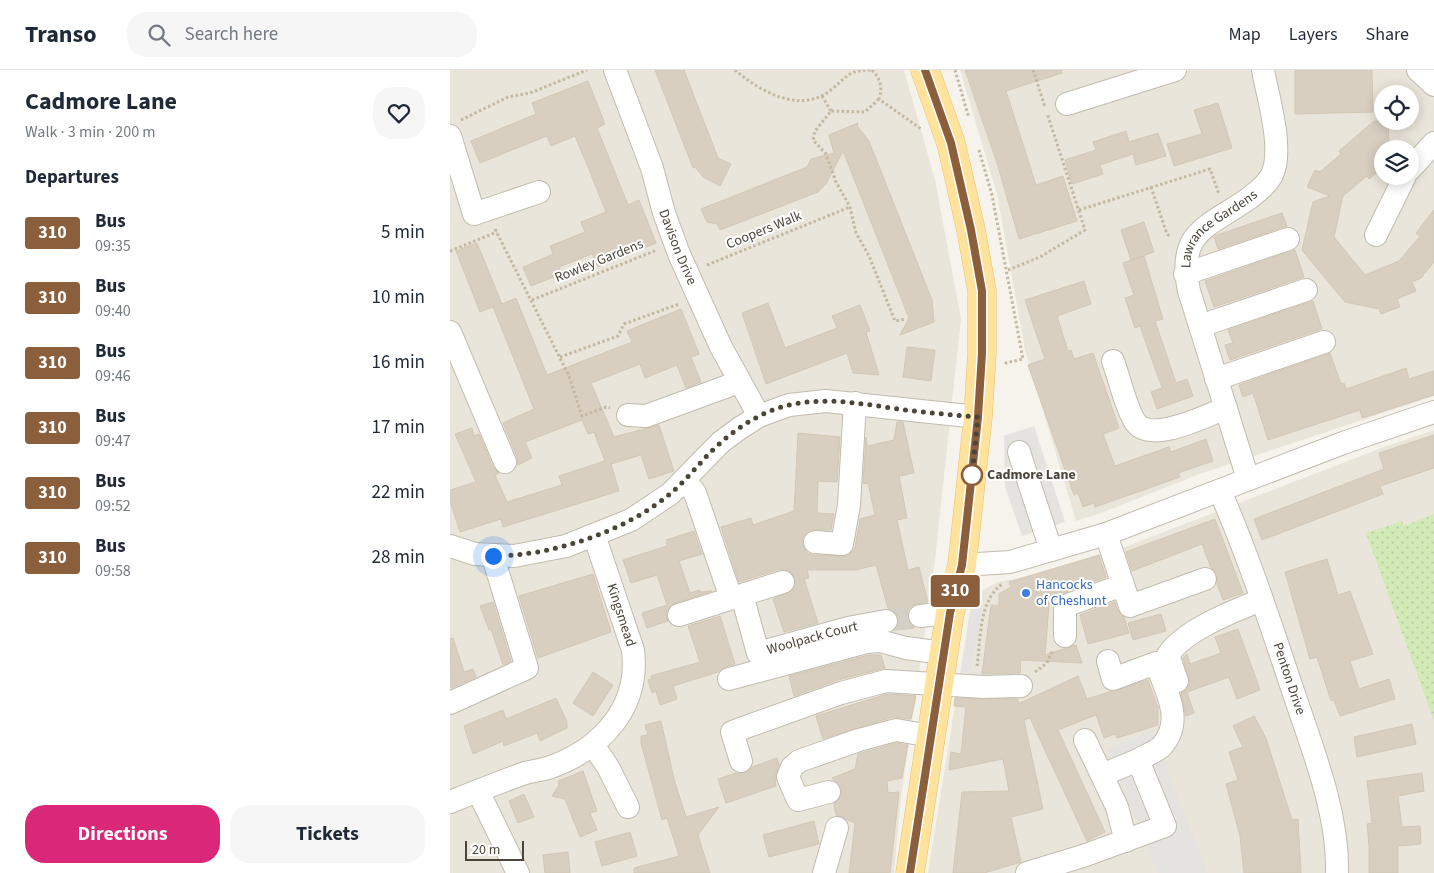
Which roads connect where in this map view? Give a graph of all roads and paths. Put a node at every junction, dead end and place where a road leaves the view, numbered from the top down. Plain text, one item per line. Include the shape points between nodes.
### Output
1 (586, 70) edge
2 (615, 70) edge
3 (734, 70) edge
4 (872, 70) edge
5 (925, 70) edge
6 (1033, 70) edge
7 (1176, 70) edge
8 (1263, 70) edge
9 (1418, 70) edge
10 (1434, 85) edge
11 (822, 96) junction
12 (879, 99) junction
13 (1066, 104) dead end
14 (831, 112) junction
15 (919, 121) dead end
16 (453, 129) edge
17 (921, 130) junction
18 (923, 138) dead end
19 (1434, 143) edge
20 (1419, 160) edge
21 (1401, 185) edge
22 (1151, 187) junction
23 (539, 192) dead end
24 (850, 207) junction
25 (1078, 210) junction
26 (1230, 210) junction
27 (480, 212) junction
28 (497, 232) junction
29 (1376, 235) dead end
30 (1288, 239) dead end
31 (665, 247) dead end
32 (1188, 249) junction
33 (450, 251) edge
34 (1008, 270) dead end
35 (687, 273) junction
36 (1185, 274) junction
37 (1306, 290) dead end
38 (697, 298) junction
39 (532, 300) junction
40 (906, 319) dead end
41 (1200, 326) junction
42 (450, 332) edge
43 (1324, 342) dead end
44 (560, 357) junction
45 (1113, 361) dead end
46 (1216, 379) junction
47 (739, 382) junction
48 (855, 403) junction
49 (1226, 408) junction
50 (1434, 412) edge
51 (628, 415) joint
52 (759, 416) junction
53 (978, 417) junction
54 (1019, 452) dead end
55 (505, 462) dead end
56 (1248, 479) junction
57 (685, 480) junction
58 (1220, 491) junction
59 (1106, 534) junction
60 (594, 535) junction
61 (815, 542) dead end
62 (450, 546) edge
63 (1051, 550) junction
64 (493, 556) junction
65 (962, 565) junction
66 (1205, 579) dead end
67 (1008, 581) dead end
68 (784, 582) dead end
69 (1123, 585) junction
70 (1261, 600) junction
71 (738, 602) junction
72 (950, 613) junction
73 (679, 615) dead end
74 (920, 616) tunnel mouth
75 (886, 621) tunnel mouth
76 (1065, 636) joint
77 (943, 653) junction
78 (1108, 661) dead end
79 (729, 679) dead end
80 (939, 684) junction
81 (975, 686) junction
82 (1021, 686) joint
83 (1182, 696) dead end
84 (450, 703) edge
85 (931, 736) junction
86 (1085, 740) dead end
87 (593, 745) junction
88 (1138, 760) junction
89 (741, 761) dead end
90 (1102, 775) junction
91 (478, 791) junction
92 (829, 792) dead end
93 (450, 802) edge
94 (628, 807) dead end
95 (837, 828) dead end
96 (1126, 841) junction
97 (1037, 872) edge
98 (518, 873) edge
99 (824, 873) edge
100 (910, 873) edge
101 (1337, 873) edge

1 - 16 path via 508,98
2 - 35 street, Davison Drive via 638,127 664,213
3 - 11 path via 760,88 784,99 803,102
4 - 11 path via 847,74
4 - 12 path via 882,87
5 - 53 main road via 951,143 982,291
6 - 25 path
7 - 13 street
8 - 26 street, Lawrance Gardens via 1275,139 1272,174 1263,188
9 - 10 street
11 - 14 path
12 - 14 path via 865,112
12 - 17 path
14 - 24 path via 813,140 826,154
15 - 17 path
16 - 27 street
17 - 18 path
19 - 20 street
21 - 29 street
22 - 25 path
22 - 26 path via 1210,169 1219,194
22 - 32 path via 1167,234
23 - 27 street
24 - 35 path, Coopers Walk
24 - 40 path via 856,233 869,256 895,321
25 - 34 path via 1085,230 1040,257
26 - 32 street, Lawrance Gardens via 1194,236
27 - 28 path
28 - 33 path
28 - 39 path
30 - 36 street
31 - 39 path, Rowley Gardens
32 - 36 street, Lawrance Gardens
35 - 38 street, Davison Drive
36 - 41 street, Lawrance Gardens
37 - 41 street
38 - 44 path via 624,324 618,336
38 - 47 street, Davison Drive
39 - 44 path
41 - 46 street, Lawrance Gardens
42 - 55 street
43 - 46 street
44 - 51 path via 582,416 606,407
45 - 49 street via 1134,420 1147,431 1161,431
46 - 49 street, Lawrance Gardens
47 - 51 street via 646,416
47 - 52 street, Davison Drive
48 - 52 street via 804,402
48 - 53 street
48 - 61 street via 849,505 842,544
49 - 56 street, Lawrance Gardens
50 - 56 street
52 - 57 street via 721,442
53 - 65 main road
54 - 63 street
56 - 58 street
57 - 60 street via 631,520
57 - 71 street via 695,493
58 - 59 street
58 - 70 street, Penton Drive
59 - 63 street
59 - 69 street
60 - 64 street via 538,552
60 - 87 street, Kingsmead via 627,631 634,663 631,689 622,713
62 - 64 street
63 - 65 street via 1010,562
64 - 84 street via 527,668
65 - 72 main road
66 - 69 street via 1130,606
67 - 81 path via 994,592 986,605
68 - 71 street
69 - 76 street via 1065,606
70 - 83 street via 1173,646 1168,655
70 - 101 street, Penton Drive via 1328,801 1335,835
71 - 73 street
71 - 75 street, Woolpack Court via 758,653
72 - 74 street
72 - 77 main road
76 - 82 path via 1049,654 1047,663 1025,679
77 - 79 street via 880,641 867,642
77 - 80 main road
78 - 88 street via 1113,679 1156,663 1174,712 1173,727 1160,748
80 - 81 street
80 - 85 main road
80 - 89 street via 896,681 866,685 732,732
81 - 82 street
85 - 92 street via 896,730 808,757 792,767 788,777 798,800
85 - 100 main road
86 - 90 street
87 - 91 street, Kingsmead via 550,767
87 - 94 street
88 - 90 street
88 - 96 street via 1165,826
90 - 96 street
91 - 93 street, Kingsmead
91 - 98 street
95 - 99 street
96 - 97 street

